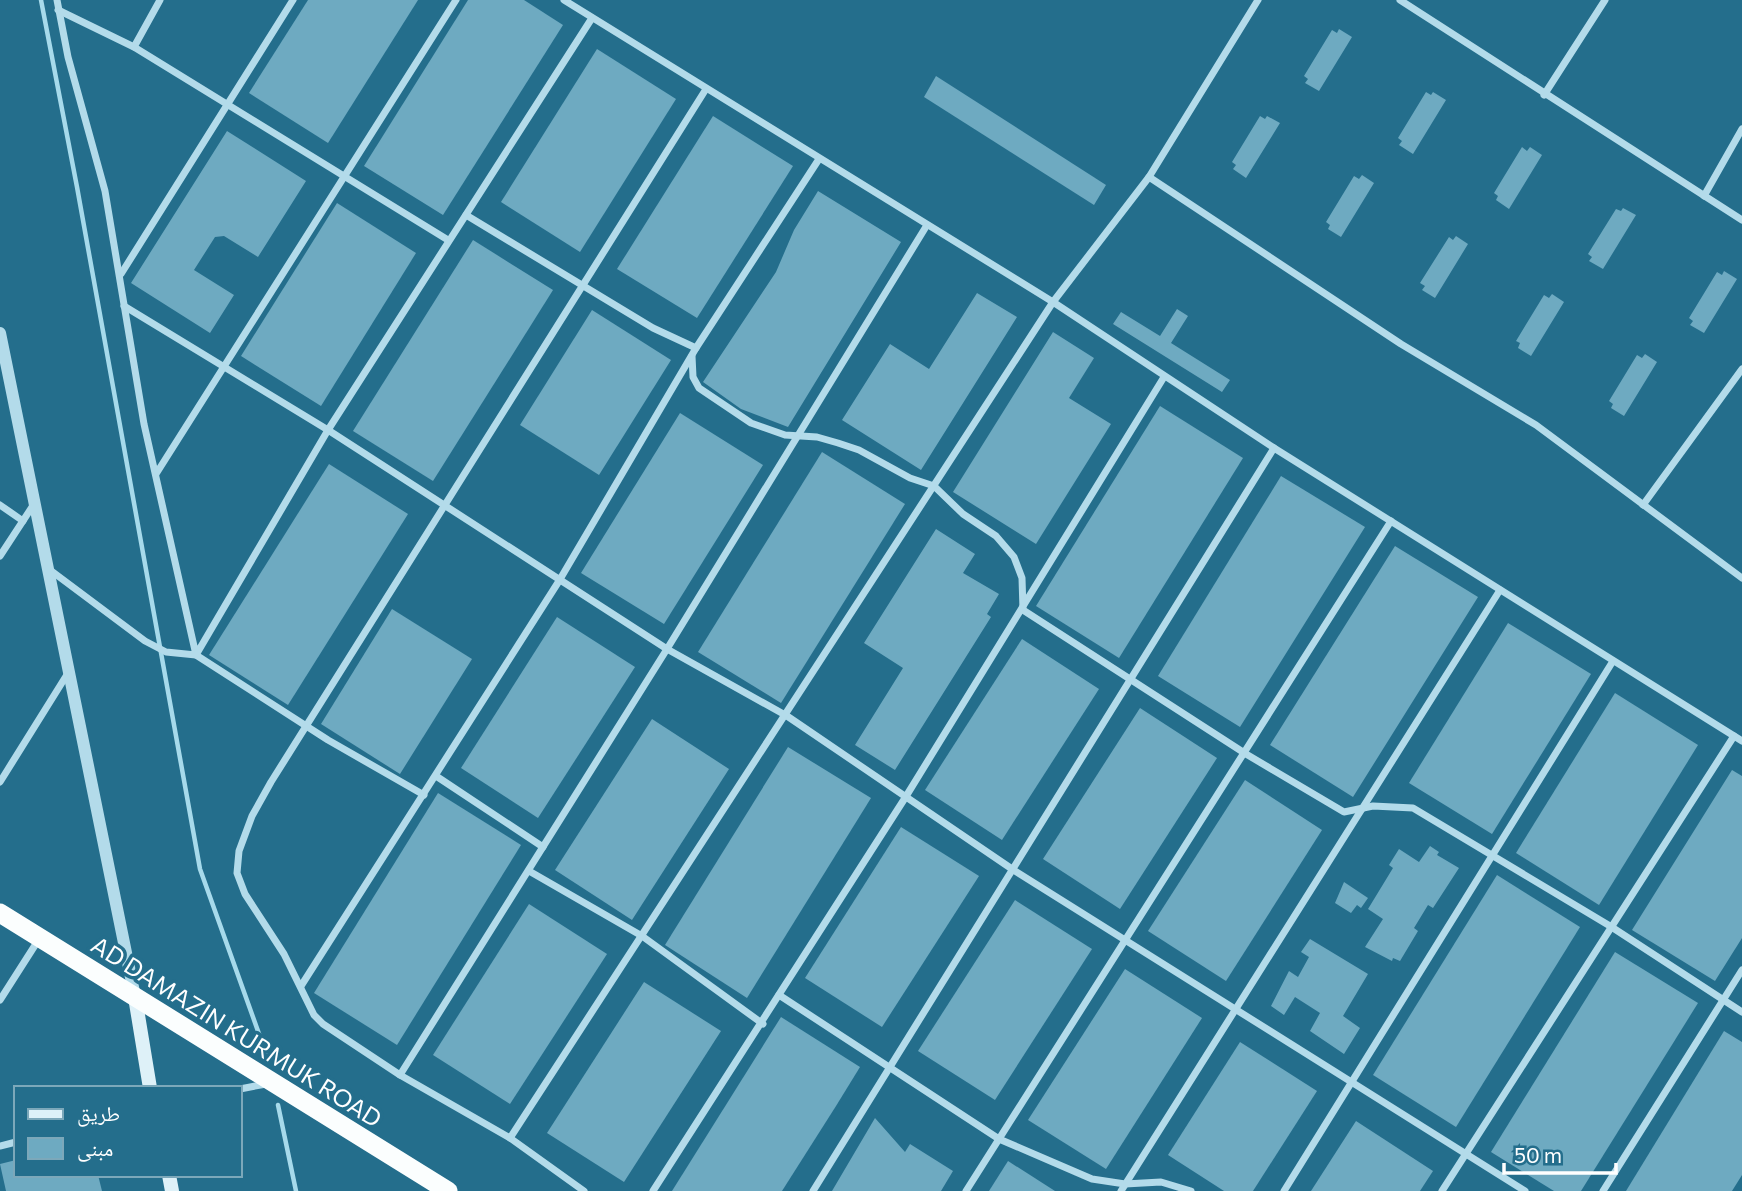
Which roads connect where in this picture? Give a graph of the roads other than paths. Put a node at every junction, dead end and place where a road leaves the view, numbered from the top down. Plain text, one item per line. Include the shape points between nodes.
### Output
1 (57, 0) edge
2 (160, 0) edge
3 (293, 0) edge
4 (456, 0) edge
5 (564, 0) edge
6 (1258, 0) edge
7 (1400, 0) edge
8 (1605, 0) edge
9 (58, 10) junction
10 (592, 18) junction
11 (134, 47) junction
12 (706, 89) junction
13 (1544, 95) junction
14 (229, 105) junction
15 (1742, 129) edge
16 (819, 159) junction
17 (344, 176) junction
18 (1149, 177) junction
19 (1704, 196) junction
20 (466, 215) junction
21 (1742, 220) edge
22 (926, 225) junction
23 (448, 240) junction
24 (120, 274) junction
25 (583, 284) junction
26 (1053, 302) junction
27 (124, 306) junction
28 (0, 333) edge
29 (696, 348) junction
30 (692, 356) junction
31 (224, 367) junction
32 (1742, 369) edge
33 (1164, 377) junction
34 (328, 430) junction
35 (797, 434) junction
36 (1274, 448) junction
37 (156, 474) junction
38 (934, 486) junction
39 (35, 503) junction
40 (0, 505) edge
41 (1643, 505) junction
42 (443, 507) junction
43 (23, 521) junction
44 (1391, 521) junction
45 (0, 556) edge
46 (45, 566) junction
47 (1742, 578) edge
48 (559, 581) junction
49 (1500, 590) junction
50 (1023, 610) junction
51 (667, 649) junction
52 (196, 655) junction
53 (1613, 662) junction
54 (68, 672) junction
55 (1129, 680) junction
56 (787, 716) junction
57 (306, 726) junction
58 (1734, 736) junction
59 (1742, 741) edge
60 (1246, 754) junction
61 (436, 776) junction
62 (0, 782) edge
63 (424, 795) junction
64 (905, 799) junction
65 (1360, 810) junction
66 (543, 847) junction
67 (1494, 857) junction
68 (1012, 869) junction
69 (529, 871) junction
70 (0, 913) edge
71 (1610, 926) junction
72 (642, 936) junction
73 (40, 938) junction
74 (1126, 940) junction
75 (1742, 970) edge
76 (301, 986) junction
77 (779, 995) junction
78 (135, 997) junction
79 (1723, 999) junction
80 (0, 1000) edge
81 (1234, 1009) junction
82 (1742, 1012) edge
83 (763, 1024) junction
84 (889, 1067) junction
85 (400, 1075) junction
86 (274, 1082) junction
87 (1353, 1082) junction
88 (150, 1086) edge
89 (242, 1089) edge
90 (510, 1138) junction
91 (999, 1139) junction
92 (1466, 1153) junction
93 (1123, 1188) edge
94 (448, 1191) edge
95 (584, 1191) edge
96 (653, 1191) edge
97 (813, 1191) edge
98 (966, 1191) edge
99 (1191, 1191) edge
100 (1284, 1191) edge
101 (1442, 1191) edge
102 (1525, 1191) edge
103 (1603, 1191) edge

1 - 9 street
2 - 11 street
3 - 14 street
4 - 17 street
5 - 10 street
6 - 18 street
7 - 13 street
8 - 13 street
9 - 11 street
9 - 24 street via 105,191
10 - 12 street
10 - 20 street
11 - 14 street
12 - 16 street
12 - 25 street
13 - 19 street
14 - 17 street
14 - 24 street
15 - 19 street
16 - 22 street
16 - 29 street
17 - 23 street
17 - 31 street
18 - 26 street
18 - 41 street via 1401,344 1536,425
19 - 21 street
20 - 23 street
20 - 25 street
22 - 26 street
22 - 35 street
23 - 34 street
24 - 27 street
25 - 29 street via 653,328
25 - 42 street
26 - 33 street
26 - 38 street
27 - 31 street
27 - 37 street
28 - 39 street
29 - 30 street
30 - 35 street via 693,377 709,397 766,430
30 - 48 street
31 - 34 street
31 - 37 street
32 - 41 street
33 - 36 street
33 - 50 street
34 - 42 street
34 - 52 street
35 - 38 street via 859,450
35 - 51 street
36 - 44 street
36 - 55 street
37 - 52 street
38 - 50 street via 963,514 996,536 1014,557 1022,579
38 - 56 street
39 - 43 street
39 - 46 street
40 - 43 street
41 - 47 street
42 - 48 street
42 - 57 street
43 - 45 street
44 - 49 street
44 - 60 street
46 - 52 street via 145,642 166,652
46 - 54 street
48 - 51 street
48 - 61 street
49 - 53 street
49 - 65 street
50 - 55 street
50 - 64 street
51 - 56 street
51 - 66 street
52 - 57 street
53 - 58 street
53 - 67 street
54 - 62 street
54 - 78 street
55 - 60 street
55 - 68 street
56 - 64 street
56 - 72 street
57 - 63 street
57 - 76 street via 252,816 239,851 237,873
58 - 59 street
58 - 71 street
60 - 65 street via 1334,808
60 - 74 street
61 - 63 street
61 - 66 street
63 - 76 street
64 - 68 street
64 - 77 street
65 - 67 street via 1394,805 1413,808
65 - 81 street
66 - 69 street
67 - 71 street
67 - 87 street
68 - 74 street
68 - 84 street
69 - 72 street
69 - 85 street
70 - 73 highway, AD DAMAZIN KURMUK ROAD
71 - 79 street
71 - 92 street
72 - 83 street
72 - 90 street
73 - 78 highway, AD DAMAZIN KURMUK ROAD
73 - 80 street
74 - 81 street
74 - 91 street
75 - 79 street
76 - 85 street via 323,1024
77 - 83 street
77 - 84 street
78 - 86 highway, AD DAMAZIN KURMUK ROAD
78 - 88 main road
79 - 82 street
79 - 103 street
81 - 87 street
81 - 93 street
83 - 96 street
84 - 91 street
84 - 97 street
85 - 90 street
86 - 89 street
86 - 94 highway, AD DAMAZIN KURMUK ROAD
87 - 92 street
87 - 100 street
90 - 95 street
91 - 93 street via 1067,1171
91 - 98 street
92 - 101 street
92 - 102 street
93 - 99 street via 1161,1182

